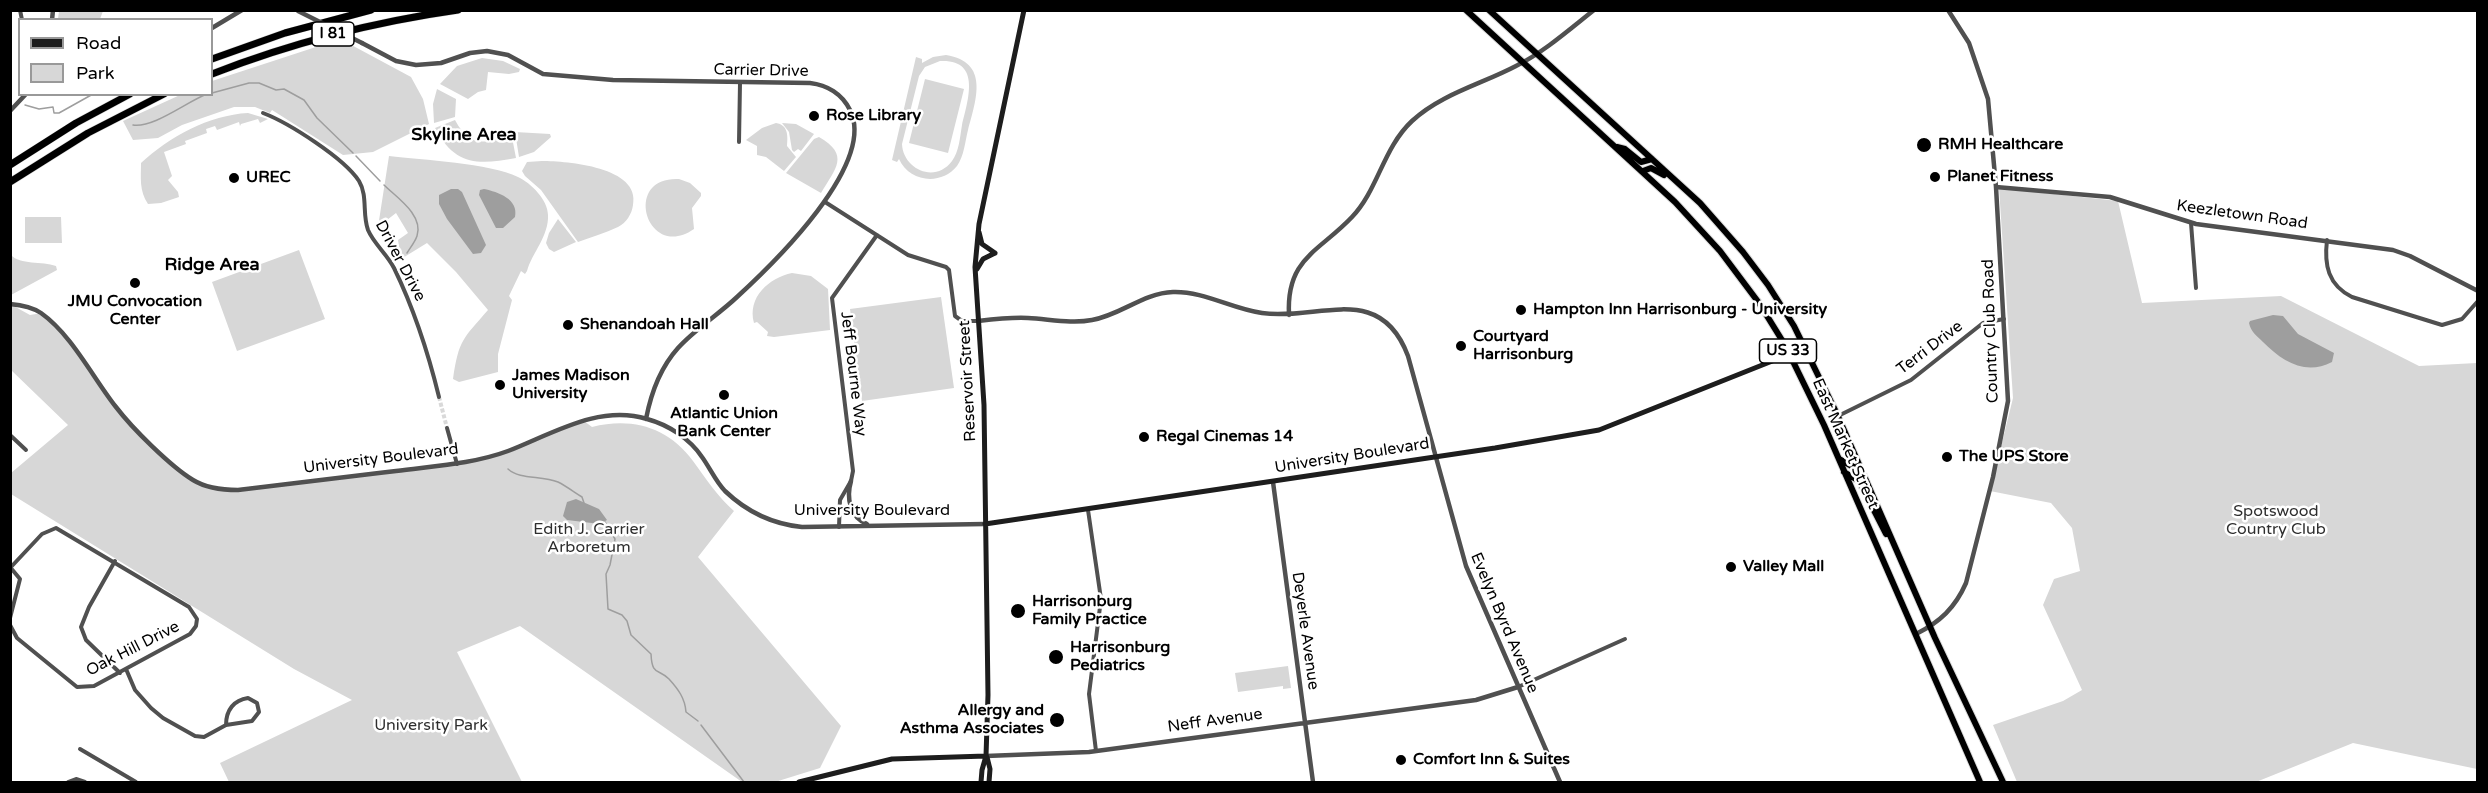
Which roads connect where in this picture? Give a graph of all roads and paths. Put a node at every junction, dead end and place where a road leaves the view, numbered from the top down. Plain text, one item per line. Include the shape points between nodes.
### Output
1 (242, 10) edge
2 (371, 10) edge
3 (458, 10) edge
4 (1024, 10) edge
5 (1466, 10) edge
6 (1489, 10) edge
7 (1594, 10) edge
8 (1948, 10) edge
9 (297, 11) edge
10 (213, 27) edge
11 (1536, 53) junction
12 (213, 58) edge
13 (1523, 62) junction
14 (213, 74) edge
15 (740, 83) junction
16 (24, 96) edge
17 (126, 96) edge
18 (160, 96) edge
19 (10, 111) edge
20 (263, 113) dead end
21 (739, 142) dead end
22 (1617, 147) junction
23 (1652, 159) junction
24 (10, 165) edge
25 (1643, 171) junction
26 (10, 182) edge
27 (1680, 185) junction
28 (1996, 187) junction
29 (825, 202) junction
30 (2191, 223) junction
31 (978, 226) junction
32 (877, 235) junction
33 (2326, 240) junction
34 (976, 279) junction
35 (2196, 288) dead end
36 (2478, 291) edge
37 (2478, 301) edge
38 (10, 304) edge
39 (1289, 315) junction
40 (2005, 319) junction
41 (978, 321) junction
42 (1805, 348) junction
43 (1789, 353) junction
44 (440, 397) tunnel mouth
45 (1838, 416) junction
46 (646, 419) junction
47 (447, 428) tunnel mouth
48 (10, 435) edge
49 (26, 450) dead end
50 (1436, 457) junction
51 (1838, 459) junction
52 (457, 464) junction
53 (1861, 471) junction
54 (1844, 472) junction
55 (851, 481) junction
56 (1273, 482) junction
57 (1088, 510) junction
58 (985, 524) junction
59 (870, 525) junction
60 (839, 527) junction
61 (1896, 550) junction
62 (115, 561) junction
63 (11, 567) edge
64 (10, 618) edge
65 (10, 625) edge
66 (1931, 626) junction
67 (1916, 634) junction
68 (1626, 639) dead end
69 (126, 669) junction
70 (120, 673) junction
71 (1518, 687) junction
72 (1305, 723) junction
73 (225, 725) junction
74 (80, 748) dead end
75 (1096, 751) junction
76 (986, 756) junction
77 (68, 783) edge
78 (85, 783) edge
79 (136, 783) edge
80 (799, 783) edge
81 (981, 783) edge
82 (989, 783) edge
83 (1313, 783) edge
84 (1560, 783) edge
85 (1980, 783) edge
86 (2003, 783) edge

1 - 10 street
2 - 12 highway, I 81
3 - 14 highway, I 81 via 331,35
4 - 31 main road, Reservoir Street
5 - 13 highway, East Market Street / US 33
6 - 11 highway, East Market Street / US 33
7 - 11 street
8 - 28 street, Country Club Road via 1969,44 1988,99
9 - 15 street, Carrier Drive, bridge via 396,61 416,65 490,51 508,55 543,74 605,80
11 - 13 street
11 - 23 highway, East Market Street / US 33
13 - 22 highway, East Market Street / US 33
13 - 39 street via 1439,101 1407,127 1356,212 1297,268 1290,288
15 - 21 street
15 - 29 street, Carrier Drive via 817,84 845,102 854,120 854,140
16 - 19 street
17 - 24 highway
18 - 26 highway via 88,133
20 - 44 street, Driver Drive via 313,142 350,170 360,183 366,224 406,294
22 - 23 highway via 1641,162
22 - 25 highway, East Market Street / US 33
23 - 27 highway, East Market Street / US 33
25 - 27 highway via 1655,169
25 - 43 highway, East Market Street / US 33 via 1720,251 1759,303
27 - 42 highway, East Market Street / US 33 via 1743,252 1789,317
28 - 30 street, Keezletown Road via 2120,199
28 - 40 street, Country Club Road
29 - 32 street
29 - 46 street, Carrier Drive via 757,278 674,354 656,384
30 - 33 street, Keezletown Road
30 - 35 street
31 - 34 main road, Reservoir Street
31 - 34 main road via 982,244 995,253 980,262
32 - 41 street via 908,255 946,267 955,316 962,321
32 - 55 street, Jeff Bourne Way via 832,298 853,466
33 - 36 street, Keezletown Road via 2401,253
33 - 37 street via 2328,273 2339,289 2352,297 2441,325 2462,320
34 - 41 main road, Reservoir Street
38 - 52 street, University Boulevard via 27,306 46,318 79,353 116,408 194,481 221,490 238,490
39 - 41 street, Evelyn Byrd Avenue via 1259,313 1174,292 1146,297 1087,321
39 - 50 street, Evelyn Byrd Avenue via 1352,309 1376,316 1391,328 1408,356
40 - 45 street, Terri Drive via 1983,323 1912,379
40 - 66 street, Country Club Road via 2008,400 1992,480 1966,583 1952,609
41 - 58 main road, Reservoir Street via 984,405
42 - 43 main road, University Boulevard
42 - 45 highway, East Market Street / US 33
43 - 50 main road, University Boulevard via 1599,430
43 - 51 highway, East Market Street / US 33
45 - 53 highway, East Market Street / US 33
46 - 52 street, University Boulevard via 604,415 505,452
46 - 60 street, University Boulevard via 686,439 724,490 753,513 788,526
47 - 52 street
48 - 49 street
50 - 56 main road, University Boulevard
50 - 71 street, Evelyn Byrd Avenue via 1466,566
51 - 53 highway
51 - 54 highway, East Market Street / US 33
53 - 61 highway, East Market Street / US 33
54 - 61 highway via 1859,481
54 - 67 highway, East Market Street / US 33
55 - 59 street via 849,494 854,513
55 - 60 street, Jeff Bourne Way via 840,500
56 - 57 main road, University Boulevard
56 - 72 street, Deyerle Avenue
57 - 58 main road, University Boulevard
57 - 75 street via 1101,599 1089,694
58 - 59 street, University Boulevard
58 - 76 main road, Reservoir Street
59 - 60 street, University Boulevard
61 - 66 highway, East Market Street / US 33
62 - 63 street, Oak Hill Drive via 56,528 42,534
62 - 69 street, Oak Hill Drive via 189,608 198,619 190,634
62 - 70 street via 81,627 86,640
63 - 64 street, Oak Hill Drive via 20,579
65 - 70 street, Oak Hill Drive via 17,638 77,687 94,686
66 - 67 street, Country Club Road
66 - 86 highway, East Market Street / US 33
67 - 85 highway, East Market Street / US 33
68 - 71 street, Neff Avenue
69 - 70 street, Oak Hill Drive
69 - 73 street via 135,690 151,708 189,733 202,737
71 - 72 street, Neff Avenue via 1476,700
71 - 84 street, Evelyn Byrd Avenue
72 - 75 street, Neff Avenue
72 - 83 street, Deyerle Avenue
73 - 73 street via 236,702 248,698 257,704 259,712 253,720
74 - 79 street
75 - 76 street, Neff Avenue
76 - 80 main road, Neff Avenue via 886,759
76 - 81 main road, Reservoir Street
76 - 82 main road, Reservoir Street
77 - 78 street via 76,779

